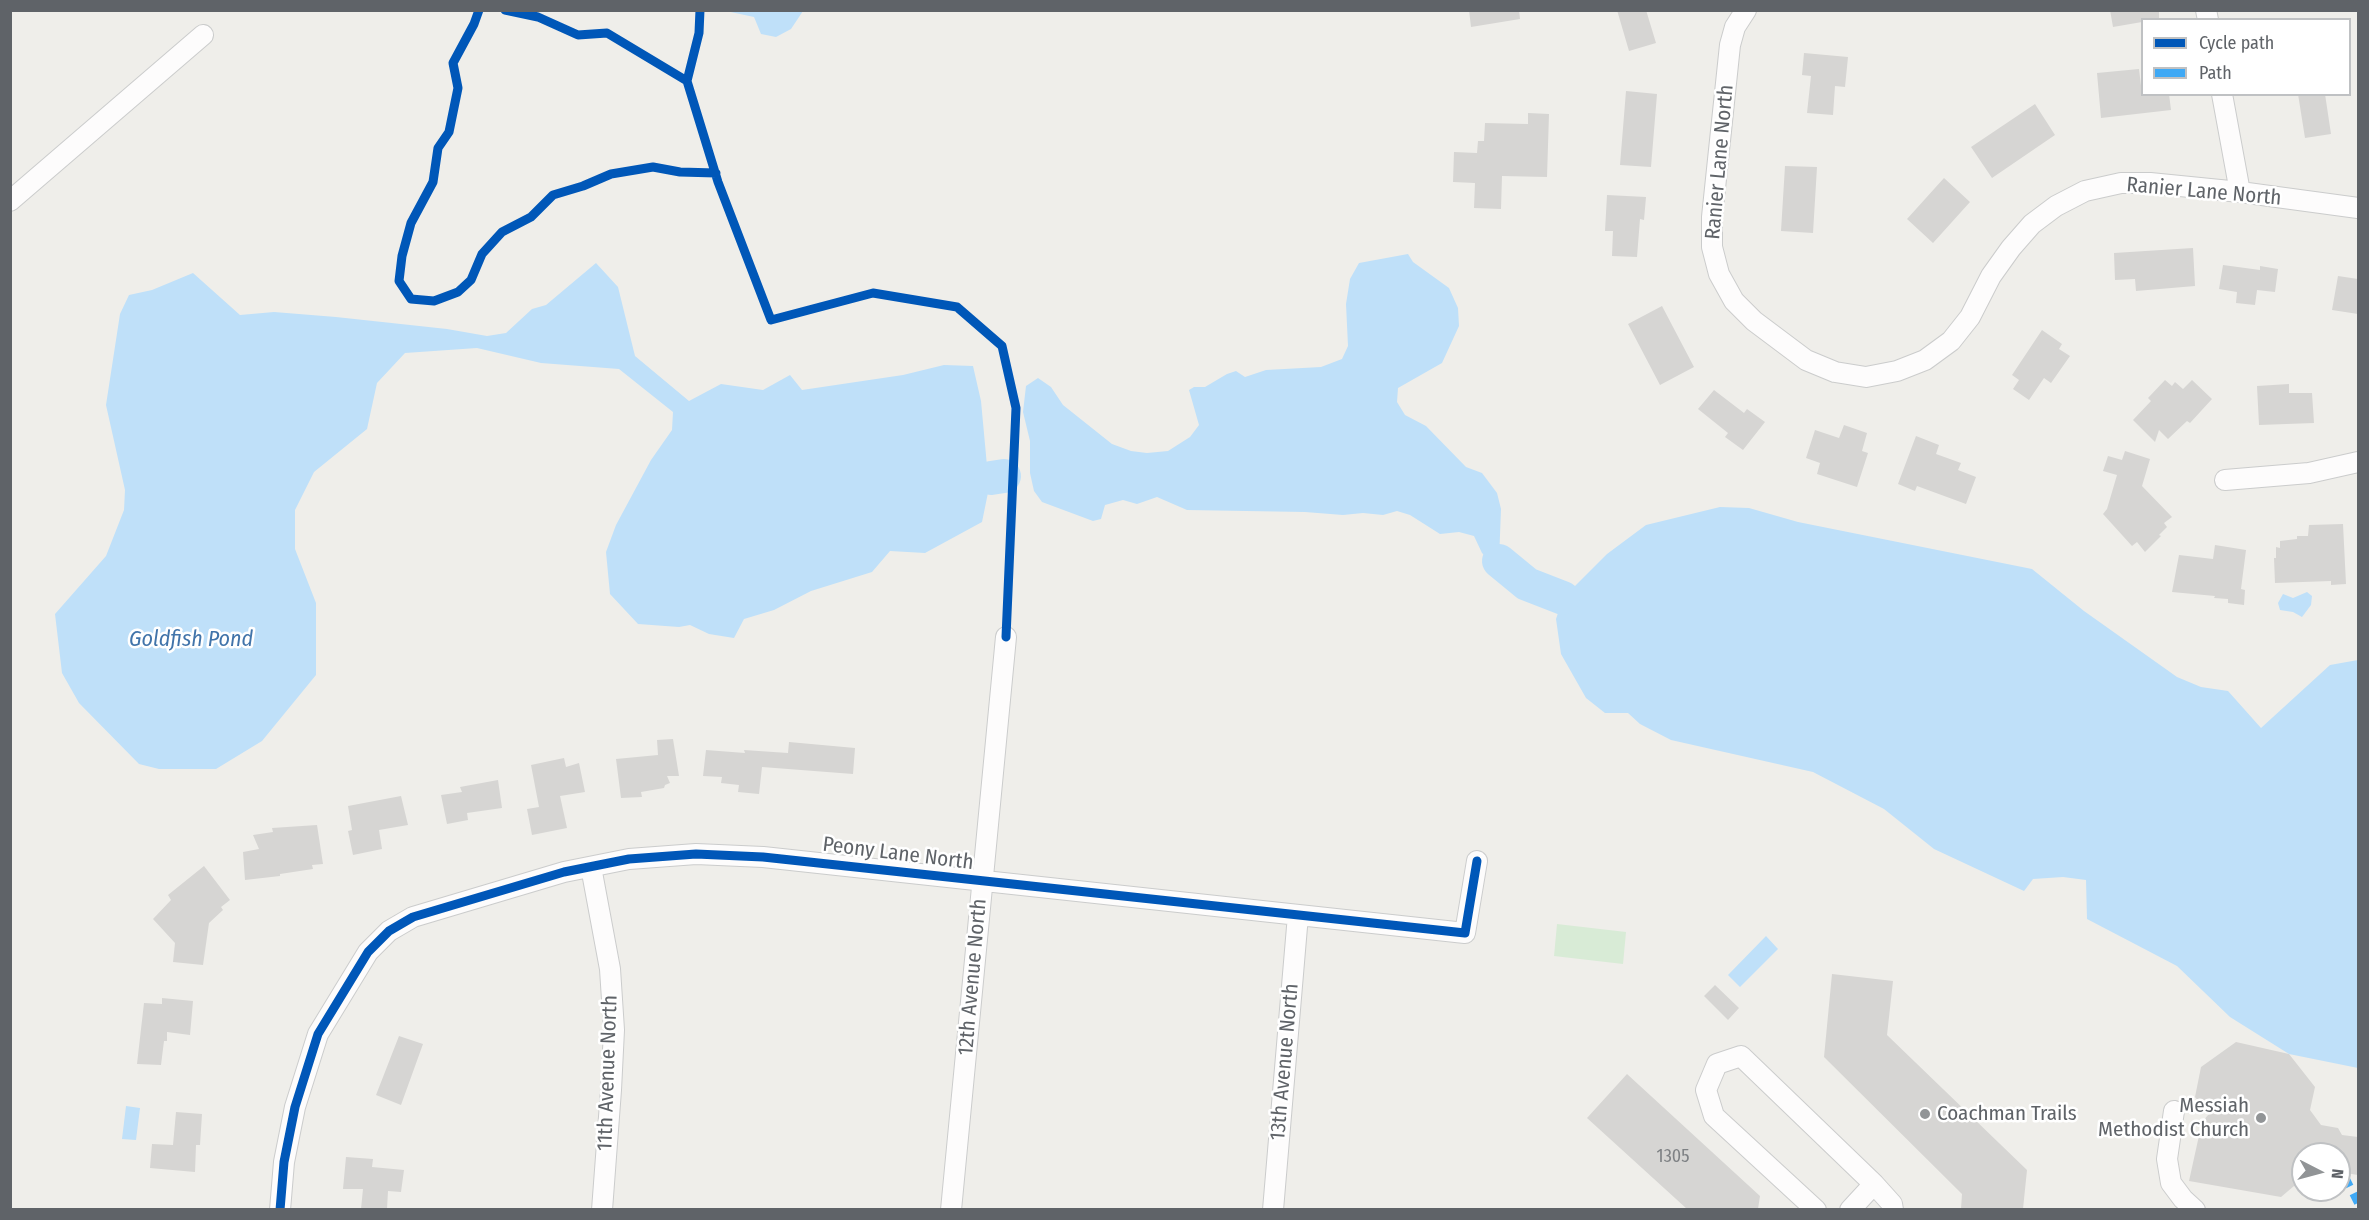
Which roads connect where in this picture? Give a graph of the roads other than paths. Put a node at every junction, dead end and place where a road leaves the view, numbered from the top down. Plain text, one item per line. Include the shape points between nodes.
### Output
1 (1746, 10) edge
2 (203, 35) dead end
3 (2222, 96) edge
4 (2240, 192) junction
5 (10, 201) edge
6 (2358, 208) edge
7 (2358, 462) edge
8 (2224, 480) dead end
9 (1006, 637) dead end
10 (1477, 861) dead end
11 (591, 867) junction
12 (982, 882) junction
13 (1298, 915) junction
14 (2174, 1111) dead end
15 (1874, 1184) junction
16 (280, 1209) edge
17 (602, 1209) edge
18 (951, 1209) edge
19 (1272, 1209) edge
20 (1816, 1209) edge
21 (1850, 1209) edge
22 (1893, 1209) edge
23 (2195, 1209) edge

1 - 4 street, Ranier Lane North via 1730,45 1712,247 1719,274 1734,301 1806,360 1835,372 1866,377 1925,360 1951,341 1970,317 1991,276 2032,224 2085,191 2121,183 2150,183
2 - 5 street
3 - 4 street
4 - 6 street, Ranier Lane North
7 - 8 street via 2309,473
9 - 12 street, 12th Avenue North
10 - 13 street, Peony Lane North via 1465,933
11 - 12 street, Peony Lane North via 629,859 696,854 763,857
11 - 16 street, Peony Lane North via 413,917 389,931 368,952 318,1034 295,1107
11 - 17 street, 11th Avenue North via 610,969 614,1030
12 - 13 street, Peony Lane North
12 - 18 street, 12th Avenue North
13 - 19 street, 13th Avenue North
14 - 23 street via 2167,1159 2171,1183
15 - 20 street via 1741,1056 1717,1064 1706,1090 1714,1116
15 - 21 street
15 - 22 street

